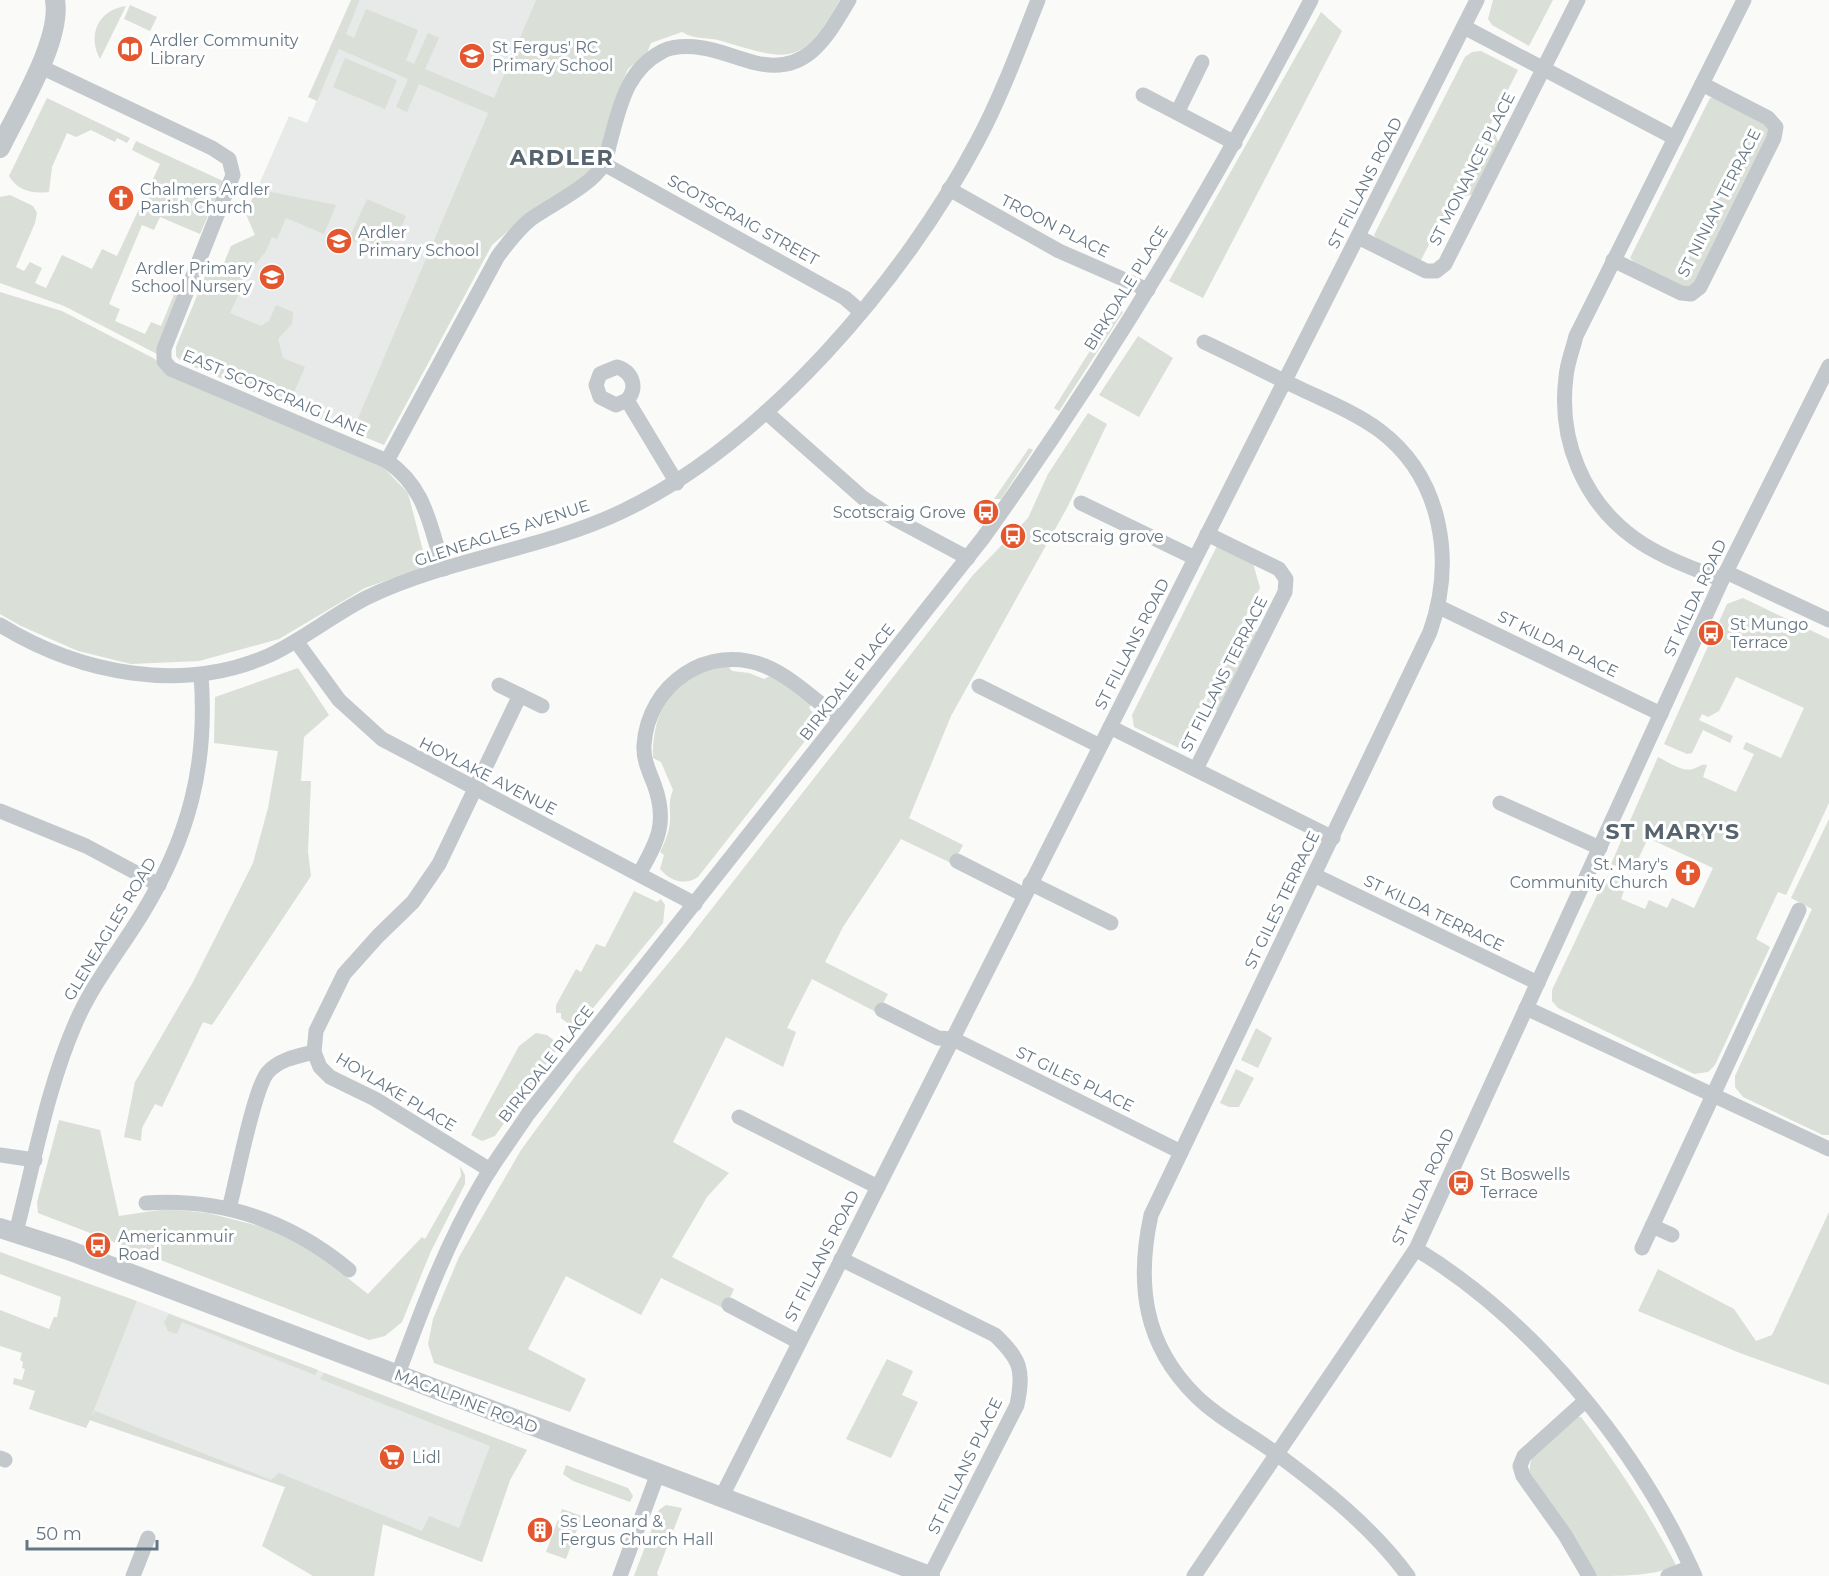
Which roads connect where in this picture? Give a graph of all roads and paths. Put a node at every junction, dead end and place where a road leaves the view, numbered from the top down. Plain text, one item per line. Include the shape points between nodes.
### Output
1 (55, 0) edge
2 (849, 0) edge
3 (1038, 0) edge
4 (1311, 0) edge
5 (1477, 0) edge
6 (1578, 0) edge
7 (1744, 0) edge
8 (1464, 27) junction
9 (1202, 62) dead end
10 (39, 66) junction
11 (1544, 68) junction
12 (1702, 84) junction
13 (1143, 95) dead end
14 (1178, 111) junction
15 (1675, 138) junction
16 (2, 140) edge
17 (1235, 143) junction
18 (604, 164) junction
19 (949, 189) junction
20 (1358, 237) junction
21 (1613, 260) junction
22 (1148, 290) junction
23 (861, 312) junction
24 (1204, 342) dead end
25 (1829, 366) edge
26 (1284, 381) junction
27 (627, 400) dead end
28 (766, 412) junction
29 (387, 461) junction
30 (677, 483) junction
31 (1081, 502) dead end
32 (1207, 534) junction
33 (968, 558) junction
34 (1195, 558) junction
35 (444, 569) junction
36 (1724, 576) junction
37 (1439, 608) junction
38 (1829, 620) edge
39 (0, 625) edge
40 (296, 641) junction
41 (201, 675) junction
42 (499, 685) dead end
43 (979, 686) dead end
44 (520, 695) junction
45 (542, 706) dead end
46 (1661, 714) junction
47 (840, 719) junction
48 (1110, 727) junction
49 (1100, 746) junction
50 (1196, 769) junction
51 (475, 789) junction
52 (1500, 803) dead end
53 (0, 811) edge
54 (1333, 837) junction
55 (1600, 848) junction
56 (957, 861) dead end
57 (639, 874) junction
58 (1314, 875) junction
59 (159, 885) junction
60 (1027, 889) junction
61 (695, 904) junction
62 (1799, 910) dead end
63 (1111, 923) dead end
64 (1538, 983) junction
65 (1526, 1008) junction
66 (882, 1010) dead end
67 (953, 1039) junction
68 (314, 1052) junction
69 (1713, 1095) junction
70 (739, 1117) dead end
71 (1829, 1149) edge
72 (1181, 1152) junction
73 (0, 1155) edge
74 (34, 1160) junction
75 (490, 1170) junction
76 (878, 1187) junction
77 (146, 1203) dead end
78 (229, 1209) junction
79 (1652, 1226) junction
80 (8, 1230) edge
81 (1672, 1235) dead end
82 (1642, 1248) dead end
83 (1416, 1249) junction
84 (841, 1259) junction
85 (349, 1270) dead end
86 (729, 1305) dead end
87 (799, 1342) junction
88 (398, 1374) junction
89 (1585, 1401) junction
90 (1277, 1454) junction
91 (658, 1473) junction
92 (722, 1496) junction
93 (148, 1538) dead end
94 (1693, 1571) edge
95 (133, 1576) edge
96 (620, 1576) edge
97 (930, 1576) edge
98 (1194, 1576) edge
99 (1408, 1576) edge
100 (1589, 1576) edge
101 (1668, 1576) edge

1 - 10 street via 54,36
2 - 18 street via 827,38 809,56 784,64 758,64 716,50 686,46 664,51 632,76 624,90
3 - 19 street, GLENEAGLES AVENUE via 977,142
4 - 17 street, BIRKDALE PLACE
5 - 8 street, ST FILLANS ROAD
6 - 11 street, ST MONANCE PLACE
7 - 12 street
8 - 11 street
8 - 20 street, ST FILLANS ROAD
9 - 14 street
10 - 16 street
10 - 29 street, EAST SCOTSCRAIG LANE via 229,159 233,175 164,349 164,361 171,369
11 - 15 street
11 - 20 street, ST MONANCE PLACE via 1445,264 1436,271 1426,271
12 - 15 street
12 - 21 street, ST NINIAN TERRACE via 1768,118 1776,127 1700,287 1691,294 1681,293
13 - 14 street
14 - 17 street
15 - 21 street
17 - 22 street, BIRKDALE PLACE
18 - 23 street, SCOTSCRAIG STREET via 845,298
18 - 29 street via 573,193 530,219 498,256
19 - 22 street, TROON PLACE via 1059,251
19 - 23 street, GLENEAGLES AVENUE
20 - 26 street, ST FILLANS ROAD
21 - 36 street via 1576,336 1566,375 1564,410 1569,446 1583,479 1607,513 1635,539 1666,556
22 - 33 street, BIRKDALE PLACE via 1055,436
23 - 28 street, GLENEAGLES AVENUE
24 - 26 street
25 - 36 street, ST KILDA ROAD
26 - 32 street, ST FILLANS ROAD
26 - 37 street, ST GILES TERRACE via 1354,414 1381,432 1422,481 1436,511 1443,543
27 - 30 street
28 - 30 street, GLENEAGLES AVENUE
28 - 33 street via 863,498
29 - 35 street, EAST SCOTSCRAIG LANE via 405,474 418,491
30 - 35 street, GLENEAGLES AVENUE via 584,528
31 - 34 street
32 - 34 street, ST FILLANS ROAD
32 - 50 street, ST FILLANS TERRACE via 1279,569 1286,579 1285,592
33 - 47 street, BIRKDALE PLACE
34 - 48 street, ST FILLANS ROAD
35 - 40 street, GLENEAGLES AVENUE via 369,597
36 - 38 street
36 - 46 street, ST KILDA ROAD
37 - 46 street, ST KILDA PLACE
37 - 54 street, ST GILES TERRACE
39 - 41 street, GLENEAGLES AVENUE via 74,659 130,674
40 - 41 street, GLENEAGLES AVENUE via 250,663
40 - 51 street, HOYLAKE AVENUE via 359,721 410,756
41 - 59 street, GLENEAGLES ROAD via 199,773 185,825
42 - 44 street
43 - 49 street
44 - 45 street
44 - 51 street, HOYLAKE PLACE
46 - 55 street, ST KILDA ROAD
47 - 57 street via 766,666 722,658 681,675 653,705 646,726 646,765 662,818 660,835
47 - 61 street, BIRKDALE PLACE
48 - 49 street, ST FILLANS ROAD
48 - 50 street, ST FILLANS TERRACE
49 - 60 street, ST FILLANS ROAD
50 - 54 street, ST FILLANS TERRACE
51 - 57 street, HOYLAKE AVENUE
51 - 68 street, HOYLAKE PLACE via 439,864 413,902 344,974 316,1031
52 - 55 street
53 - 59 street via 86,846
54 - 58 street, ST GILES TERRACE
55 - 64 street, ST KILDA ROAD
56 - 60 street
57 - 61 street, HOYLAKE AVENUE
58 - 64 street, ST KILDA TERRACE
58 - 72 street, ST GILES TERRACE
59 - 74 street, GLENEAGLES ROAD via 76,1022
60 - 63 street
60 - 67 street, ST FILLANS ROAD
61 - 75 street, BIRKDALE PLACE via 535,1106
62 - 69 street
64 - 65 street, ST KILDA ROAD
65 - 69 street
65 - 83 street, ST KILDA ROAD
66 - 67 street via 938,1038
67 - 72 street, ST GILES PLACE
67 - 76 street, ST FILLANS ROAD
68 - 75 street, HOYLAKE PLACE via 320,1067 330,1077 375,1099
68 - 78 street via 281,1061 267,1073 257,1094
69 - 71 street
69 - 79 street
70 - 76 street, ST FILLANS ROAD
72 - 90 street, ST GILES TERRACE via 1151,1215 1144,1248 1143,1281 1148,1313 1159,1344 1197,1398
73 - 74 street
74 - 80 street, GLENEAGLES ROAD
75 - 88 street, BIRKDALE PLACE via 431,1286
76 - 84 street, ST FILLANS ROAD
77 - 78 street via 175,1201
78 - 85 street via 298,1233
79 - 81 street
79 - 82 street
80 - 88 street, MACALPINE ROAD
83 - 89 street via 1443,1265 1488,1302 1531,1341
83 - 90 street, ST KILDA ROAD
84 - 87 street, ST FILLANS ROAD
84 - 97 street, ST FILLANS PLACE via 995,1335 1013,1353 1022,1380 1017,1405
86 - 87 street, ST FILLANS ROAD
87 - 92 street, ST FILLANS ROAD
88 - 91 street, MACALPINE ROAD
89 - 94 street via 1640,1475
89 - 100 street via 1524,1456 1520,1466
90 - 98 street, ST KILDA ROAD
90 - 99 street, ST GILES TERRACE via 1359,1522
91 - 92 street, MACALPINE ROAD
91 - 96 street
92 - 97 street, MACALPINE ROAD
93 - 95 street
94 - 101 street

